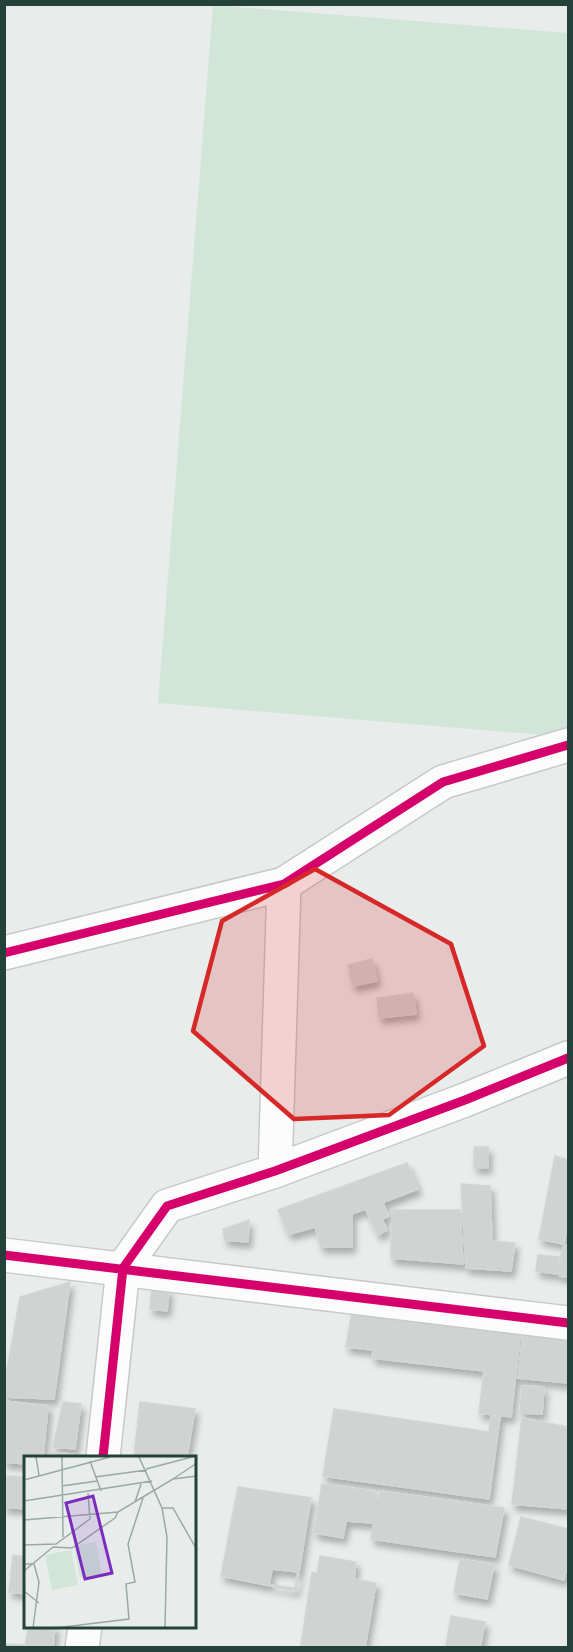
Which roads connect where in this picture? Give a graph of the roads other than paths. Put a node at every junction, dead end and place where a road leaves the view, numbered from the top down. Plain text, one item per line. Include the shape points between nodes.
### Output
1 (568, 745) edge
2 (284, 884) junction
3 (4, 953) edge
4 (568, 1058) edge
5 (275, 1171) junction
6 (4, 1255) edge
7 (123, 1268) junction
8 (568, 1323) edge
9 (103, 1456) edge
10 (85, 1628) edge
11 (82, 1647) edge

1 - 2 street via 443,782
2 - 3 street
2 - 5 street
4 - 5 street
5 - 7 street via 167,1206
6 - 7 street
7 - 8 street
7 - 9 street
10 - 11 street

